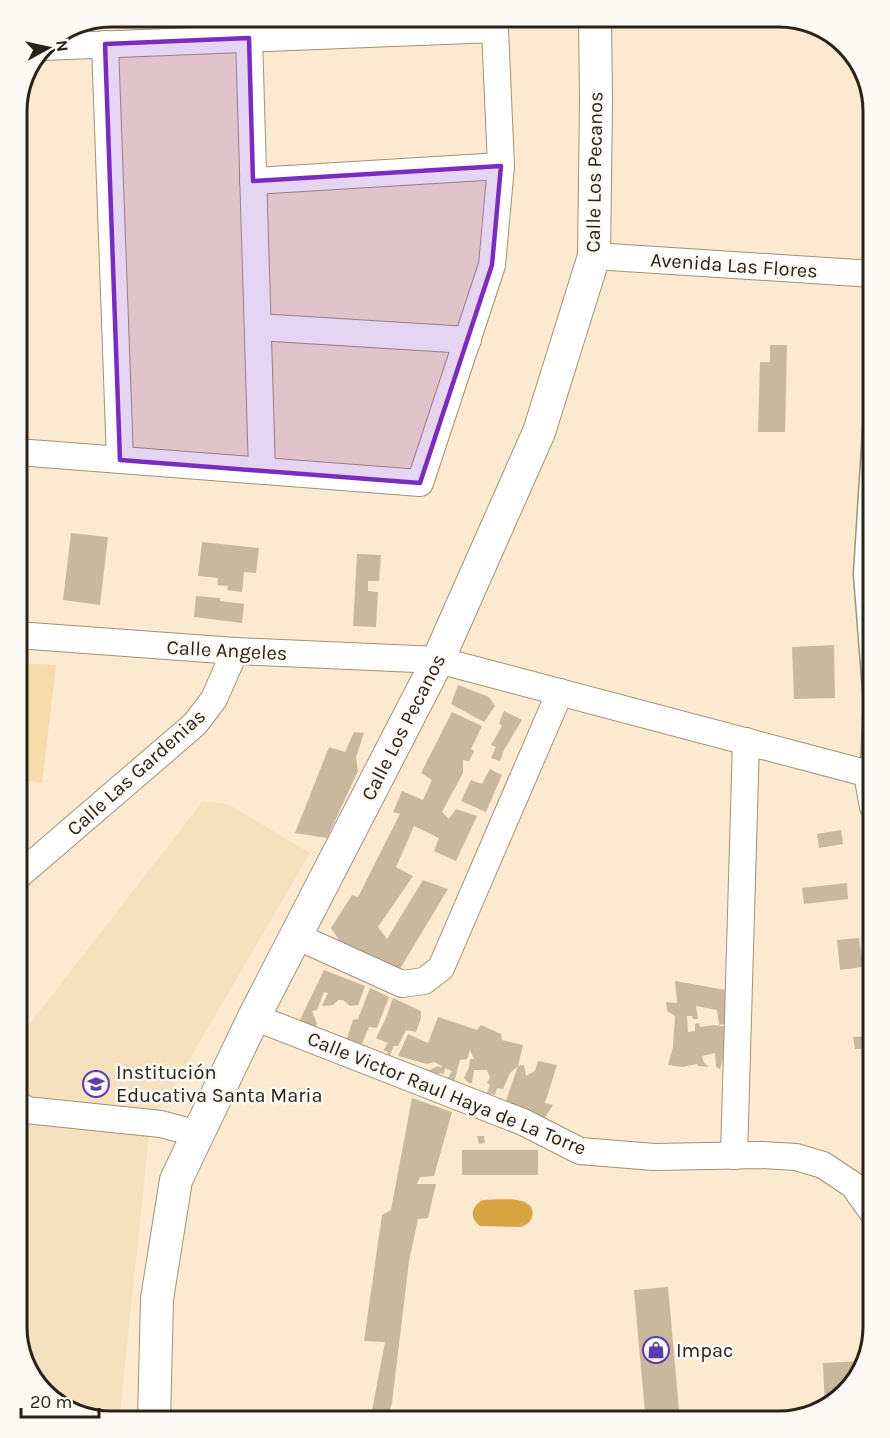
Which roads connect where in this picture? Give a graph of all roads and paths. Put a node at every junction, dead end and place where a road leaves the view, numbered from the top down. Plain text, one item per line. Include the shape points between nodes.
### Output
1 (595, 27) edge
2 (249, 38) junction
3 (105, 44) junction
4 (58, 46) edge
5 (501, 166) junction
6 (254, 181) junction
7 (594, 256) junction
8 (863, 273) edge
9 (258, 327) junction
10 (468, 340) junction
11 (27, 453) edge
12 (120, 460) junction
13 (262, 471) junction
14 (863, 527) edge
15 (863, 612) edge
16 (27, 636) edge
17 (235, 651) junction
18 (438, 660) junction
19 (560, 692) junction
20 (746, 741) junction
21 (863, 773) edge
22 (27, 868) edge
23 (296, 936) junction
24 (254, 1017) junction
25 (27, 1110) edge
26 (198, 1134) junction
27 (734, 1156) junction
28 (863, 1199) edge
29 (154, 1411) edge

1 - 7 street, Calle Los Pecanos
2 - 3 street
2 - 5 street via 495,29
2 - 6 street
3 - 4 street
3 - 12 street
5 - 6 street
5 - 10 street via 492,265
6 - 9 street
7 - 8 street, Avenida Las Flores
7 - 18 street, Calle Los Pecanos via 539,432
9 - 10 street
9 - 13 street
10 - 13 street via 420,483
11 - 12 street
12 - 13 street
14 - 15 lane
16 - 17 street, Calle Angeles
17 - 18 street, Calle Angeles
17 - 22 street, Calle Las Gardenias via 214,699 195,724
18 - 19 street, Calle Angeles
18 - 23 street, Calle Los Pecanos
19 - 20 street, Calle Angeles
19 - 23 street via 441,968 424,981 402,984
20 - 21 street, Calle Angeles
20 - 27 street
23 - 24 street, Calle Los Pecanos
24 - 26 street, Calle Los Pecanos
24 - 27 street, Calle Victor Raul Haya de La Torre via 524,1122 580,1151 654,1157
25 - 26 street via 161,1124
26 - 29 street, Calle Los Pecanos via 176,1180 159,1289
27 - 28 street, Calle Victor Raul Haya de La Torre via 796,1157 823,1165 853,1185

